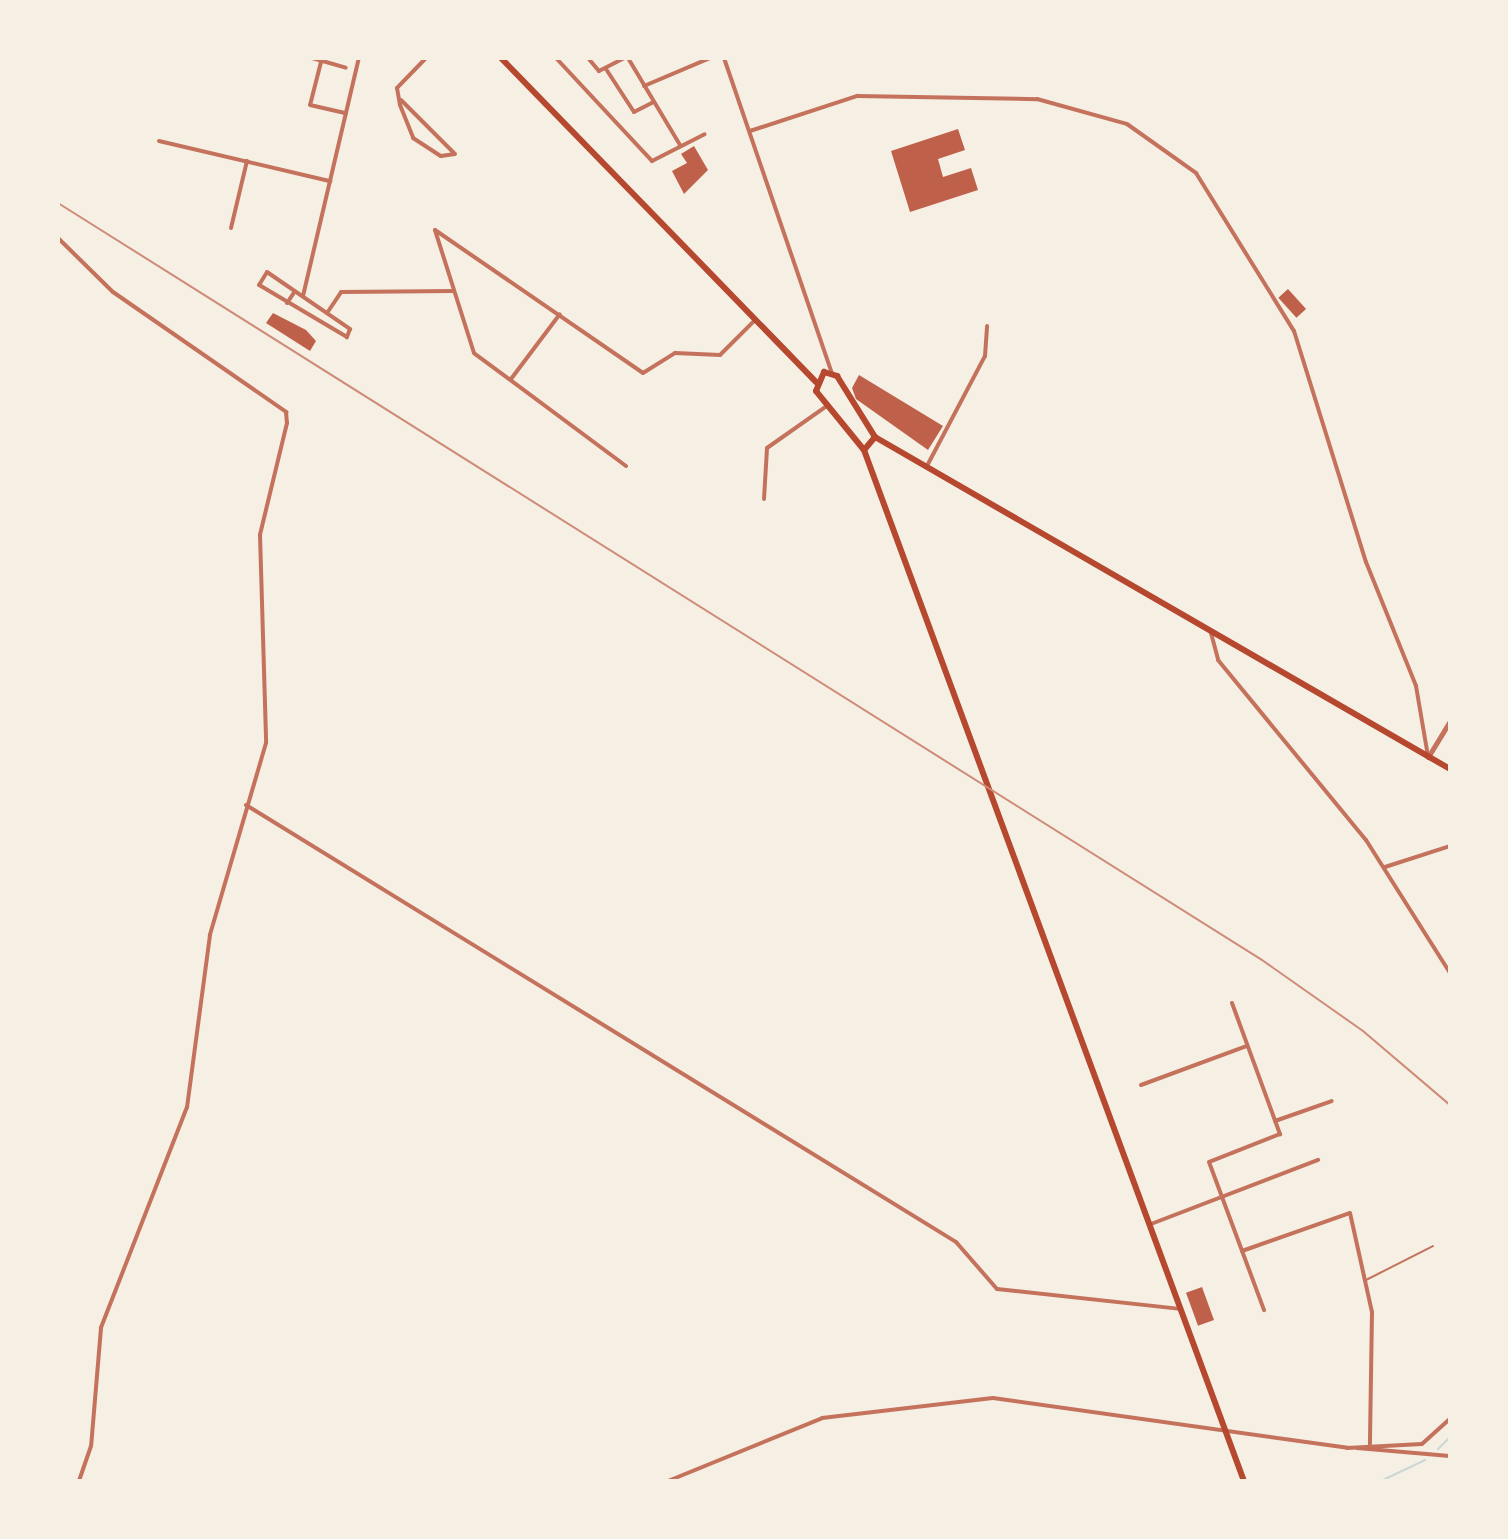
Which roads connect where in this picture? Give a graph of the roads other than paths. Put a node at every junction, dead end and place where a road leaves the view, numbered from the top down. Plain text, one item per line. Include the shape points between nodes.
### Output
1 (312, 58) edge
2 (359, 58) edge
3 (426, 58) edge
4 (501, 58) edge
5 (556, 58) edge
6 (588, 58) edge
7 (626, 58) edge
8 (710, 58) edge
9 (724, 58) edge
10 (321, 62) junction
11 (346, 68) dead end
12 (606, 69) junction
13 (644, 86) junction
14 (401, 100) junction
15 (654, 102) junction
16 (346, 113) junction
17 (750, 131) junction
18 (705, 134) dead end
19 (159, 141) dead end
20 (680, 145) junction
21 (247, 161) junction
22 (330, 181) junction
23 (231, 228) dead end
24 (58, 238) edge
25 (295, 291) junction
26 (454, 291) junction
27 (303, 296) junction
28 (287, 303) junction
29 (318, 307) junction
30 (327, 313) junction
31 (560, 314) junction
32 (310, 317) junction
33 (754, 321) junction
34 (987, 326) dead end
35 (832, 373) junction
36 (510, 380) junction
37 (816, 382) junction
38 (828, 405) junction
39 (875, 437) junction
40 (864, 450) junction
41 (928, 464) junction
42 (626, 466) dead end
43 (764, 499) dead end
44 (1211, 633) junction
45 (1450, 721) edge
46 (1428, 757) junction
47 (1450, 769) edge
48 (246, 804) junction
49 (1450, 846) edge
50 (1385, 867) junction
51 (1450, 973) edge
52 (1232, 1003) dead end
53 (1247, 1046) junction
54 (1141, 1085) dead end
55 (1332, 1101) dead end
56 (1275, 1121) junction
57 (1318, 1160) dead end
58 (1221, 1197) junction
59 (1148, 1224) junction
60 (1433, 1246) dead end
61 (1242, 1251) junction
62 (1365, 1280) junction
63 (1180, 1309) junction
64 (1264, 1310) dead end
65 (1450, 1419) edge
66 (1227, 1436) junction
67 (1370, 1444) junction
68 (1347, 1448) junction
69 (1450, 1456) edge
70 (79, 1481) edge
71 (668, 1481) edge
72 (1244, 1481) edge

1 - 10 street
2 - 16 street
3 - 14 street via 397,88
4 - 33 main road
5 - 20 street via 652,161
6 - 12 street via 594,69
7 - 12 street
7 - 13 street
8 - 13 street
9 - 17 street
10 - 11 street
10 - 16 street via 310,105
12 - 15 street via 634,112
13 - 15 street
14 - 14 street via 407,104 455,154 441,156 413,138
15 - 20 street
16 - 22 street
17 - 35 street
17 - 46 street via 857,96 1037,99 1127,124 1196,173 1294,331 1366,562 1416,686
18 - 20 street
19 - 21 street
21 - 22 street
21 - 23 street
22 - 27 street
24 - 48 street via 113,292 286,412 260,535 266,743
25 - 27 street
25 - 28 street
25 - 28 street via 267,272 260,278 259,285
26 - 30 street via 341,292
26 - 31 street via 435,230
26 - 36 street via 474,353
27 - 29 street
28 - 32 street
29 - 30 street
29 - 32 street via 320,315
30 - 32 street via 350,329 347,337
31 - 33 street via 643,373 675,353 713,358
31 - 36 street
33 - 37 main road
34 - 41 street via 985,356
35 - 37 main road
35 - 39 main road
36 - 42 street
37 - 38 main road
38 - 40 main road
38 - 43 street via 767,448
39 - 40 main road
39 - 41 main road
40 - 59 main road
41 - 44 main road
44 - 46 main road
44 - 50 street via 1218,660
45 - 46 street
46 - 47 main road
48 - 63 street via 956,1242 997,1289
48 - 70 street via 210,935 187,1107 101,1328 91,1446
49 - 50 street
50 - 51 street
52 - 53 street
53 - 54 street
53 - 56 street
55 - 56 street
56 - 58 street via 1280,1134 1209,1162
57 - 58 street
58 - 59 street
58 - 61 street
59 - 63 main road
60 - 62 lane
61 - 62 street via 1350,1213
61 - 64 street
62 - 67 street via 1372,1312
63 - 66 main road
65 - 67 street via 1422,1444
66 - 68 street
66 - 71 street via 1063,1404 993,1398 822,1418
66 - 72 main road
67 - 68 street
68 - 69 street

